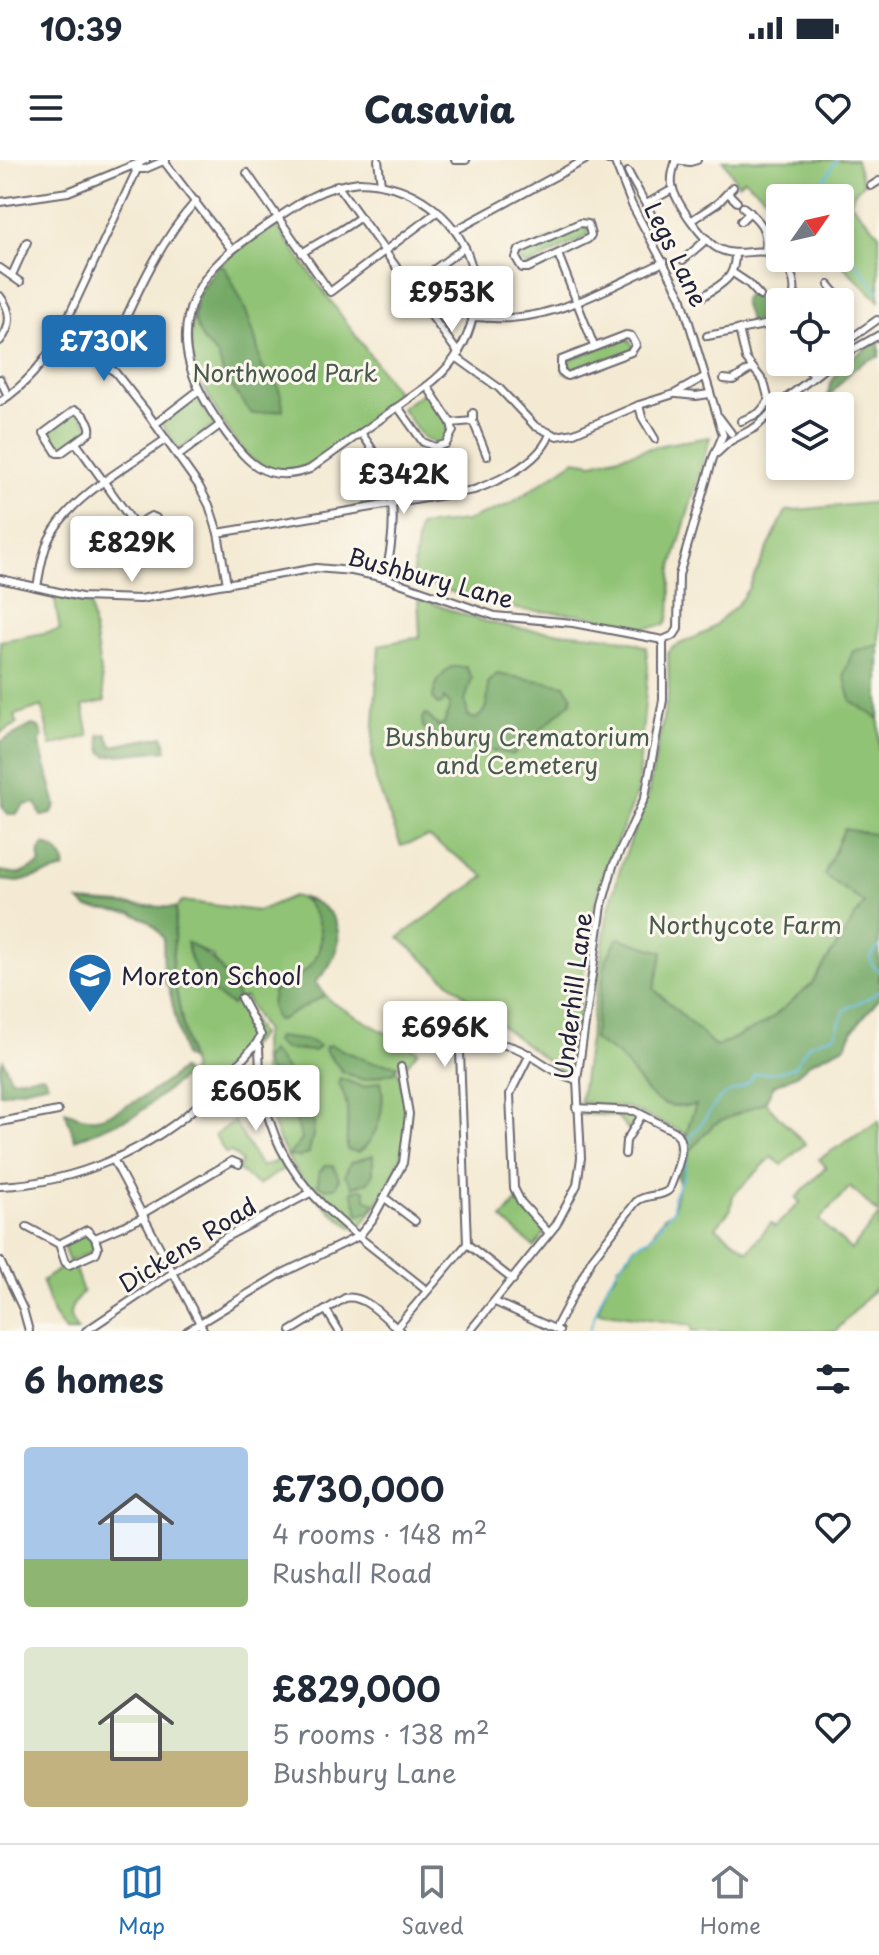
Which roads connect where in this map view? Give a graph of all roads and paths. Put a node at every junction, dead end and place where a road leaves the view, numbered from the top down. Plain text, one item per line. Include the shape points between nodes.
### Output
1 (164, 160) edge
2 (378, 160) edge
3 (455, 160) edge
4 (466, 160) edge
5 (559, 160) edge
6 (585, 160) edge
7 (611, 160) edge
8 (675, 160) edge
9 (697, 160) edge
10 (142, 164) edge
11 (564, 171) junction
12 (628, 172) dead end
13 (247, 173) dead end
14 (879, 181) edge
15 (381, 184) junction
16 (337, 185) junction
17 (871, 186) dead end
18 (673, 189) junction
19 (196, 201) junction
20 (0, 202) edge
21 (737, 202) dead end
22 (646, 204) junction
23 (438, 211) junction
24 (651, 214) dead end
25 (360, 217) junction
26 (277, 218) junction
27 (692, 220) junction
28 (741, 221) dead end
29 (456, 230) junction
30 (707, 239) junction
31 (465, 247) junction
32 (35, 250) dead end
33 (232, 250) junction
34 (384, 251) junction
35 (765, 251) joint
36 (302, 253) junction
37 (735, 253) junction
38 (558, 254) junction
39 (685, 255) dead end
40 (664, 262) junction
41 (0, 268) edge
42 (733, 273) junction
43 (12, 275) junction
44 (20, 282) dead end
45 (829, 285) dead end
46 (410, 287) junction
47 (832, 288) edge
48 (755, 294) dead end
49 (709, 295) dead end
50 (0, 296) edge
51 (578, 302) junction
52 (473, 317) junction
53 (877, 320) dead end
54 (766, 324) edge
55 (739, 329) junction
56 (60, 335) junction
57 (879, 335) edge
58 (854, 336) edge
59 (711, 337) dead end
60 (0, 341) edge
61 (594, 346) junction
62 (854, 349) edge
63 (457, 356) junction
64 (105, 364) junction
65 (752, 368) junction
66 (814, 376) edge
67 (704, 377) junction
68 (0, 379) edge
69 (728, 381) dead end
70 (427, 386) junction
71 (198, 391) junction
72 (674, 394) junction
73 (709, 394) junction
74 (8, 396) junction
75 (0, 402) edge
76 (639, 405) junction
77 (398, 407) junction
78 (473, 413) dead end
79 (473, 421) junction
80 (741, 421) dead end
81 (451, 423) junction
82 (155, 424) junction
83 (220, 425) junction
84 (361, 433) junction
85 (550, 434) junction
86 (728, 436) junction
87 (166, 439) junction
88 (655, 439) dead end
89 (76, 443) junction
90 (492, 445) dead end
91 (178, 456) junction
92 (105, 483) junction
93 (393, 502) junction
94 (135, 525) junction
95 (218, 533) junction
96 (385, 578) junction
97 (0, 579) edge
98 (227, 584) junction
99 (37, 587) junction
100 (663, 640) junction
101 (241, 998) dead end
102 (256, 1044) junction
103 (530, 1054) junction
104 (401, 1067) dead end
105 (577, 1080) junction
106 (576, 1108) junction
107 (58, 1111) dead end
108 (642, 1115) junction
109 (0, 1122) edge
110 (625, 1154) dead end
111 (113, 1159) junction
112 (234, 1159) dead end
113 (0, 1186) edge
114 (310, 1193) junction
115 (385, 1198) junction
116 (143, 1215) junction
117 (413, 1216) dead end
118 (27, 1227) dead end
119 (549, 1233) junction
120 (359, 1236) junction
121 (95, 1238) junction
122 (59, 1244) junction
123 (467, 1244) junction
124 (0, 1261) edge
125 (2, 1269) edge
126 (172, 1271) junction
127 (513, 1280) junction
128 (426, 1290) junction
129 (495, 1302) junction
130 (326, 1310) junction
131 (200, 1322) junction
132 (395, 1327) edge
133 (557, 1330) edge
134 (29, 1331) edge
135 (86, 1331) edge
136 (187, 1331) edge
137 (204, 1331) edge
138 (291, 1331) edge
139 (339, 1331) edge
140 (384, 1331) edge
141 (470, 1331) edge

1 - 10 street
1 - 19 street
2 - 15 street
3 - 4 street
5 - 11 street
6 - 11 street
7 - 40 street, Legs Lane
8 - 9 street
8 - 18 street
10 - 20 street via 68,192
10 - 56 street
11 - 29 street
12 - 22 street
13 - 26 street
14 - 17 street
15 - 16 street
15 - 23 street via 418,196
16 - 25 street
16 - 26 street
18 - 22 street
18 - 27 street
19 - 33 street
19 - 64 street via 173,227 150,268
21 - 27 street via 730,190
22 - 24 street
23 - 29 street
23 - 34 street
25 - 34 street
25 - 36 street
26 - 33 street
26 - 36 street
27 - 30 street
28 - 35 street via 747,210 767,233
29 - 31 street
30 - 37 street
30 - 39 street
31 - 46 street
31 - 52 street via 475,280
32 - 43 street via 27,244
33 - 71 street via 211,269 190,308 187,353
34 - 36 street via 330,292
34 - 46 street
35 - 37 street
37 - 42 street
38 - 38 street via 588,239 588,224 519,250 516,258 528,268
38 - 51 street
40 - 51 street
40 - 67 street, Legs Lane via 685,308
41 - 43 street
42 - 48 street
42 - 49 street
43 - 44 street
45 - 47 street
46 - 63 street
50 - 60 street via 10,314
51 - 52 street via 511,318
51 - 61 street
52 - 63 street
53 - 58 street
54 - 55 street
55 - 59 street
55 - 65 street
56 - 64 street
56 - 74 street via 38,369
57 - 62 street
61 - 61 street via 626,335 636,345 631,352 563,375 561,360
63 - 70 street
63 - 85 street
64 - 82 street
65 - 69 street
65 - 80 street via 764,382 769,401
66 - 86 street via 751,431
67 - 72 street
67 - 73 street, Legs Lane
68 - 74 street
70 - 77 street
70 - 81 street
71 - 82 street
71 - 83 street
72 - 73 street
72 - 76 street
73 - 86 street, Legs Lane
74 - 75 street
76 - 85 street via 569,435
76 - 88 street
77 - 81 street via 428,445 446,444
77 - 84 street
78 - 79 street
79 - 81 street
79 - 90 street via 485,453
82 - 87 street
83 - 84 street via 251,463 266,472 289,475 310,469
83 - 91 street
84 - 93 street via 383,468
85 - 93 street via 546,446 497,481 474,490
86 - 100 street via 713,458 679,575 678,629
87 - 91 street
87 - 92 street
89 - 89 street via 91,428 77,411 44,433 57,453
89 - 92 street
91 - 95 street via 209,505
92 - 94 street
92 - 99 street via 55,528
93 - 95 street
93 - 96 street via 394,535
94 - 94 street via 151,516 158,528 147,545 131,548 121,537
95 - 98 street
96 - 98 street, Bushbury Lane via 316,568
96 - 100 street, Bushbury Lane via 495,616 573,623
97 - 99 street, Bushbury Lane
98 - 99 street, Bushbury Lane via 131,599 81,597
100 - 105 street, Underhill Lane via 663,700 653,759 641,807 605,892
101 - 102 street via 261,1035
102 - 111 street via 180,1120
102 - 114 street via 272,1134
103 - 105 street
103 - 119 street via 510,1094 514,1188
103 - 123 street via 516,1046 486,1042 469,1044 460,1052
104 - 115 street via 409,1114 407,1138 403,1163
105 - 106 street, Underhill Lane
106 - 108 street
106 - 119 street, Underhill Lane via 579,1177 565,1212
107 - 109 street
108 - 110 street via 626,1141
108 - 133 street via 682,1138 669,1190 636,1202 592,1259
111 - 113 street via 45,1182
111 - 116 street
112 - 116 street
114 - 120 street
114 - 126 street, Dickens Road
115 - 117 street
115 - 120 street
116 - 121 street
116 - 126 street
118 - 122 street
119 - 127 street, Underhill Lane
120 - 128 street
120 - 131 street
121 - 122 street via 87,1230
121 - 122 street via 96,1253 69,1265
123 - 127 street
123 - 128 street
124 - 125 street
125 - 134 street
126 - 131 street
126 - 135 street, Dickens Road
127 - 129 street, Underhill Lane
128 - 132 street
129 - 133 street
129 - 141 street, Underhill Lane
130 - 132 street via 357,1297
130 - 138 street
130 - 139 street
131 - 136 street
131 - 137 street
132 - 140 street

